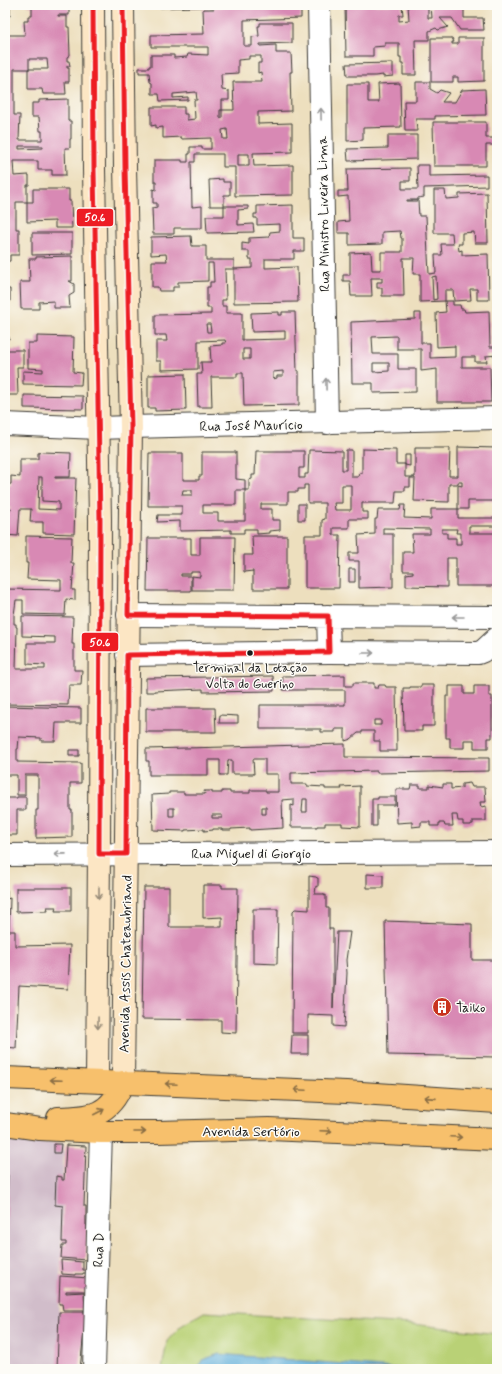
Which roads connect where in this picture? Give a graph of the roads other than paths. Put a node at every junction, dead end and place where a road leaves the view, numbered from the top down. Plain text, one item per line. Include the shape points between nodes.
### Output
1 (93, 5) edge
2 (123, 5) edge
3 (319, 5) edge
4 (124, 167) junction
5 (94, 169) junction
6 (497, 418) edge
7 (327, 423) junction
8 (5, 424) edge
9 (98, 428) junction
10 (131, 428) junction
11 (100, 520) junction
12 (129, 520) junction
13 (128, 615) junction
14 (328, 616) junction
15 (497, 617) edge
16 (497, 638) edge
17 (329, 652) junction
18 (128, 655) junction
19 (497, 852) edge
20 (99, 854) junction
21 (126, 854) junction
22 (5, 855) edge
23 (5, 1078) edge
24 (97, 1081) junction
25 (123, 1082) junction
26 (497, 1102) edge
27 (5, 1120) edge
28 (5, 1124) edge
29 (101, 1132) junction
30 (497, 1139) edge
31 (94, 1369) edge

1 - 5 street, Avenida Assis Chateaubriand
2 - 4 street, Avenida Assis Chateaubriand
7 -> 3 street, Rua Ministro Liveira Lima
4 - 5 street
4 - 10 street, Avenida Assis Chateaubriand
5 - 9 street, Avenida Assis Chateaubriand
6 - 7 street, Rua José Maurício
7 - 10 street, Rua José Maurício
8 - 9 street, Rua José Maurício
9 - 10 street, Rua José Maurício
9 - 11 street, Avenida Assis Chateaubriand
10 - 12 street, Avenida Assis Chateaubriand
11 - 12 street
11 - 20 street, Avenida Assis Chateaubriand
12 - 13 street, Avenida Assis Chateaubriand
13 - 14 street
13 - 18 street, Avenida Assis Chateaubriand
15 -> 14 street
14 - 17 street
17 -> 16 street via 478,652
17 - 18 street
18 - 21 street, Avenida Assis Chateaubriand
19 - 21 street, Rua Miguel di Giorgio
20 - 21 street, Rua Miguel di Giorgio
20 -> 22 street, Rua Miguel di Giorgio
20 -> 24 street, Avenida Assis Chateaubriand
21 - 25 street, Avenida Assis Chateaubriand
24 -> 23 main road
24 - 25 main road
26 -> 25 main road
27 -> 25 main road via 80,1118 94,1114 113,1102
28 - 29 main road, Avenida Sertório via 40,1129
29 -> 30 main road, Avenida Sertório via 269,1129
29 - 31 street, Rua D

